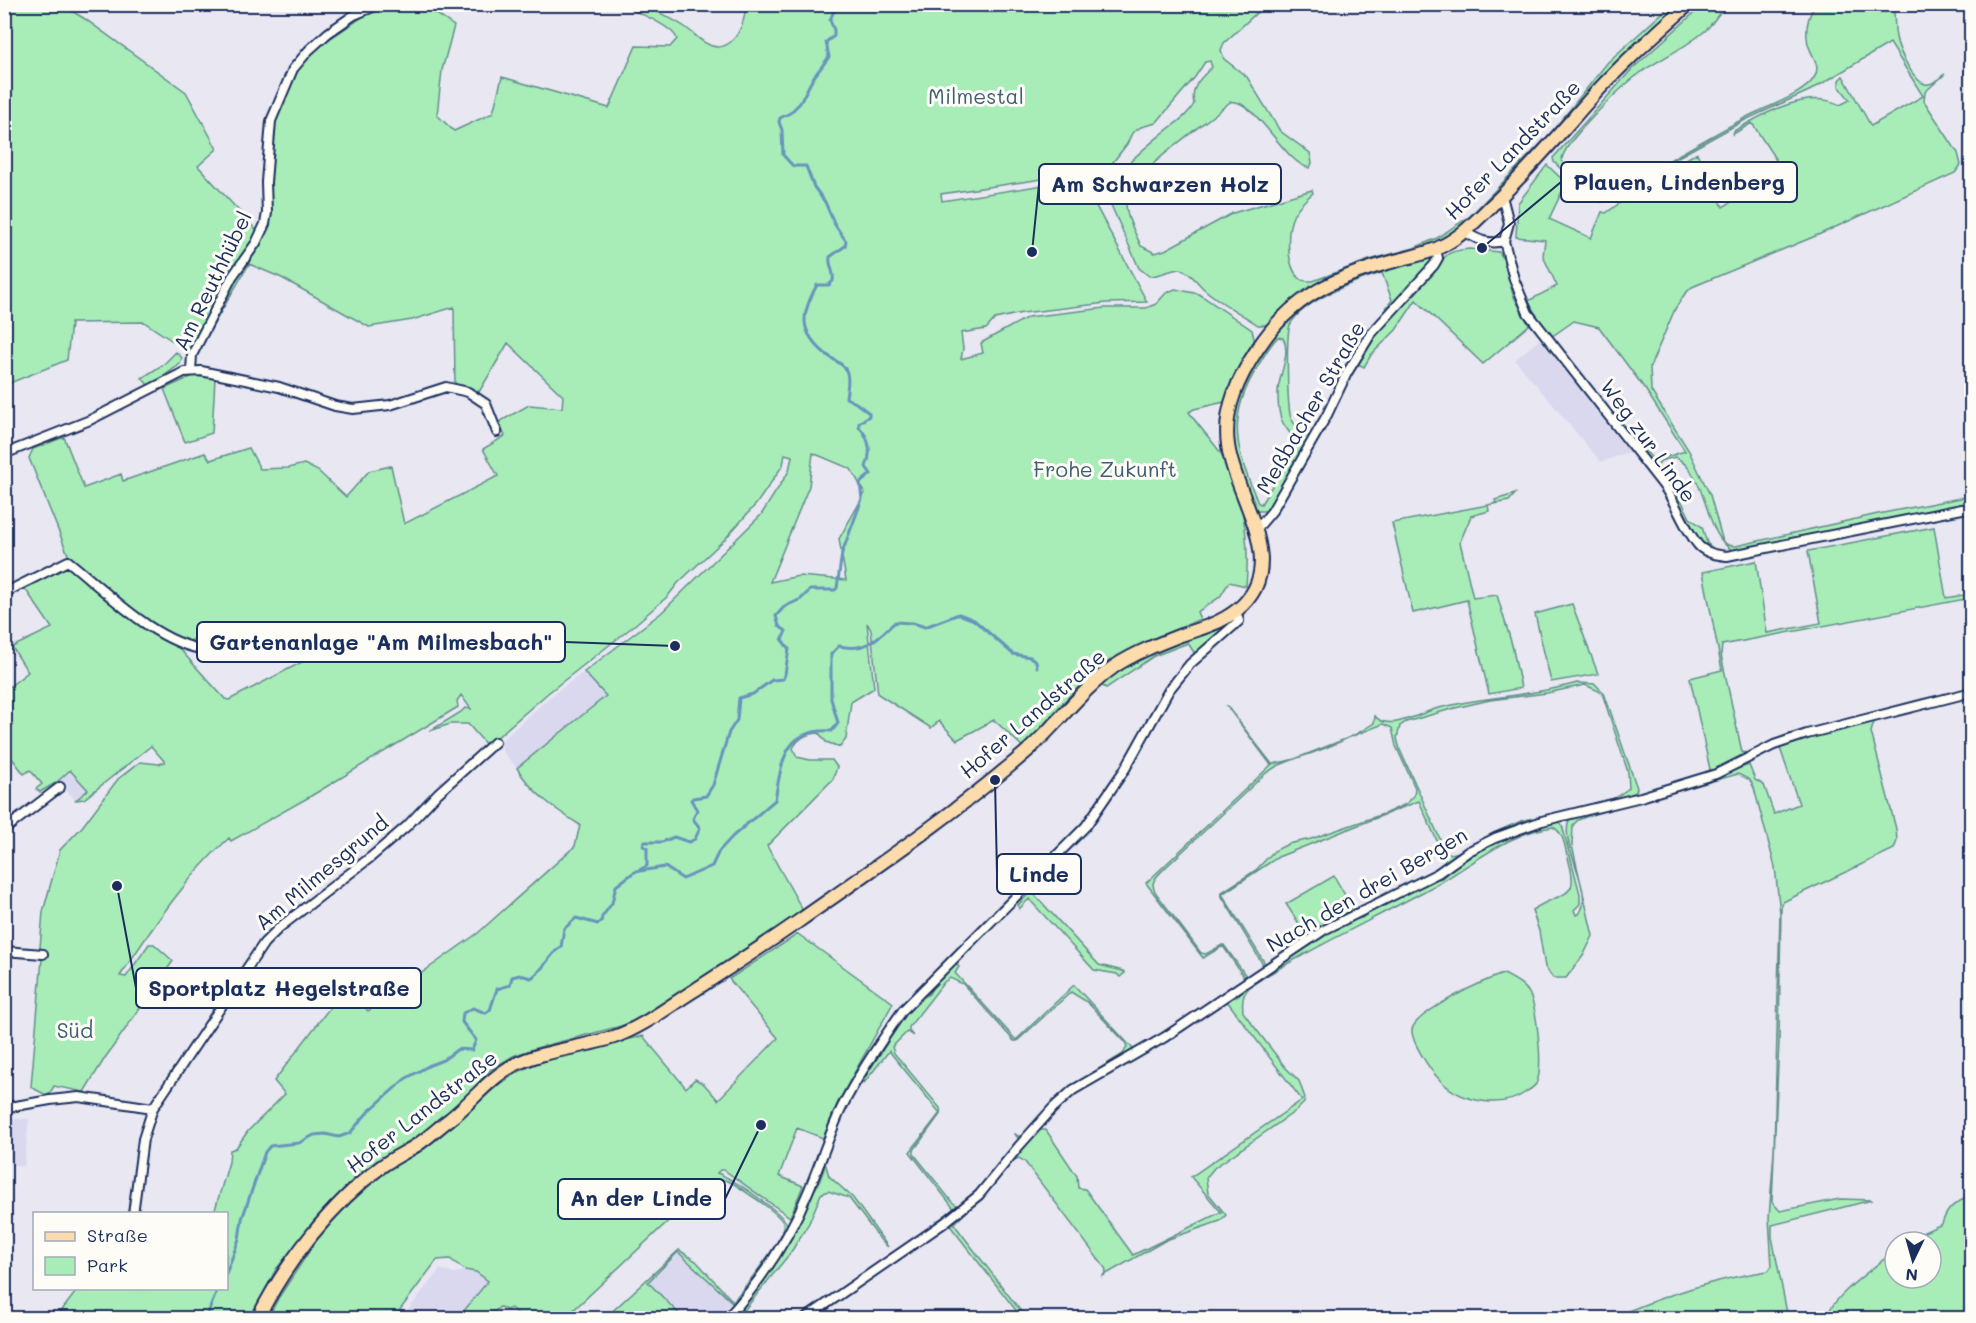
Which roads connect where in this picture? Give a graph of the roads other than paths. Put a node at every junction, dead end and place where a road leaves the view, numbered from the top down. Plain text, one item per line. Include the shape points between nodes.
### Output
1 (380, 4) edge
2 (1689, 4) edge
3 (1502, 196) junction
4 (1465, 232) junction
5 (1504, 241) junction
6 (1436, 249) junction
7 (191, 371) junction
8 (497, 432) dead end
9 (4, 454) edge
10 (1971, 507) edge
11 (1256, 530) junction
12 (4, 593) edge
13 (1236, 611) junction
14 (247, 648) dead end
15 (1971, 692) edge
16 (495, 742) dead end
17 (60, 787) dead end
18 (4, 830) edge
19 (4, 951) edge
20 (43, 954) dead end
21 (4, 1108) edge
22 (153, 1108) junction
23 (133, 1212) edge
24 (258, 1318) edge
25 (727, 1318) edge
26 (806, 1318) edge

1 - 7 street, Am Reuthhübel via 354,15 328,33 293,69 271,121 265,224 232,277 192,355
2 - 3 main road, Hofer Landstraße via 1608,80
3 - 4 main road, Hofer Landstraße
3 - 5 street, Weg zur Linde via 1509,223
4 - 5 street via 1484,242
4 - 6 main road, Hofer Landstraße
5 - 10 street, Weg zur Linde via 1528,313 1663,484 1699,546 1707,552 1727,556
6 - 11 street, Meßbacher Straße via 1438,258 1434,265 1371,334 1272,511
6 - 11 main road, Hofer Landstraße via 1359,271 1315,291 1280,320 1256,351 1234,392 1227,428 1230,457
7 - 8 street, Am Reuthhübel via 268,384 352,409 390,405 446,387 468,393 486,404
7 - 9 street, Am Reuthhübel via 90,420
11 - 13 main road, Hofer Landstraße via 1261,556 1257,585
12 - 14 street via 68,561 164,636 207,650
13 - 24 main road, Hofer Landstraße via 1122,661 1027,751 938,821 793,926 654,1016 615,1036 515,1064 493,1079 416,1146 386,1162 354,1188 289,1263
13 - 25 street via 1239,621 1190,664 1169,690 1125,769 1086,826 903,1010 842,1106 785,1241
15 - 26 street, Nach den drei Bergen via 1807,734 1774,745 1716,774 1641,797 1542,820 1469,851 1438,873 1324,930 1165,1037 1073,1090 979,1195
16 - 22 street, Am Milmesgrund via 407,826 264,943
17 - 18 street
19 - 20 street
21 - 22 street via 79,1097
22 - 23 street, Am Milmesgrund via 143,1139

